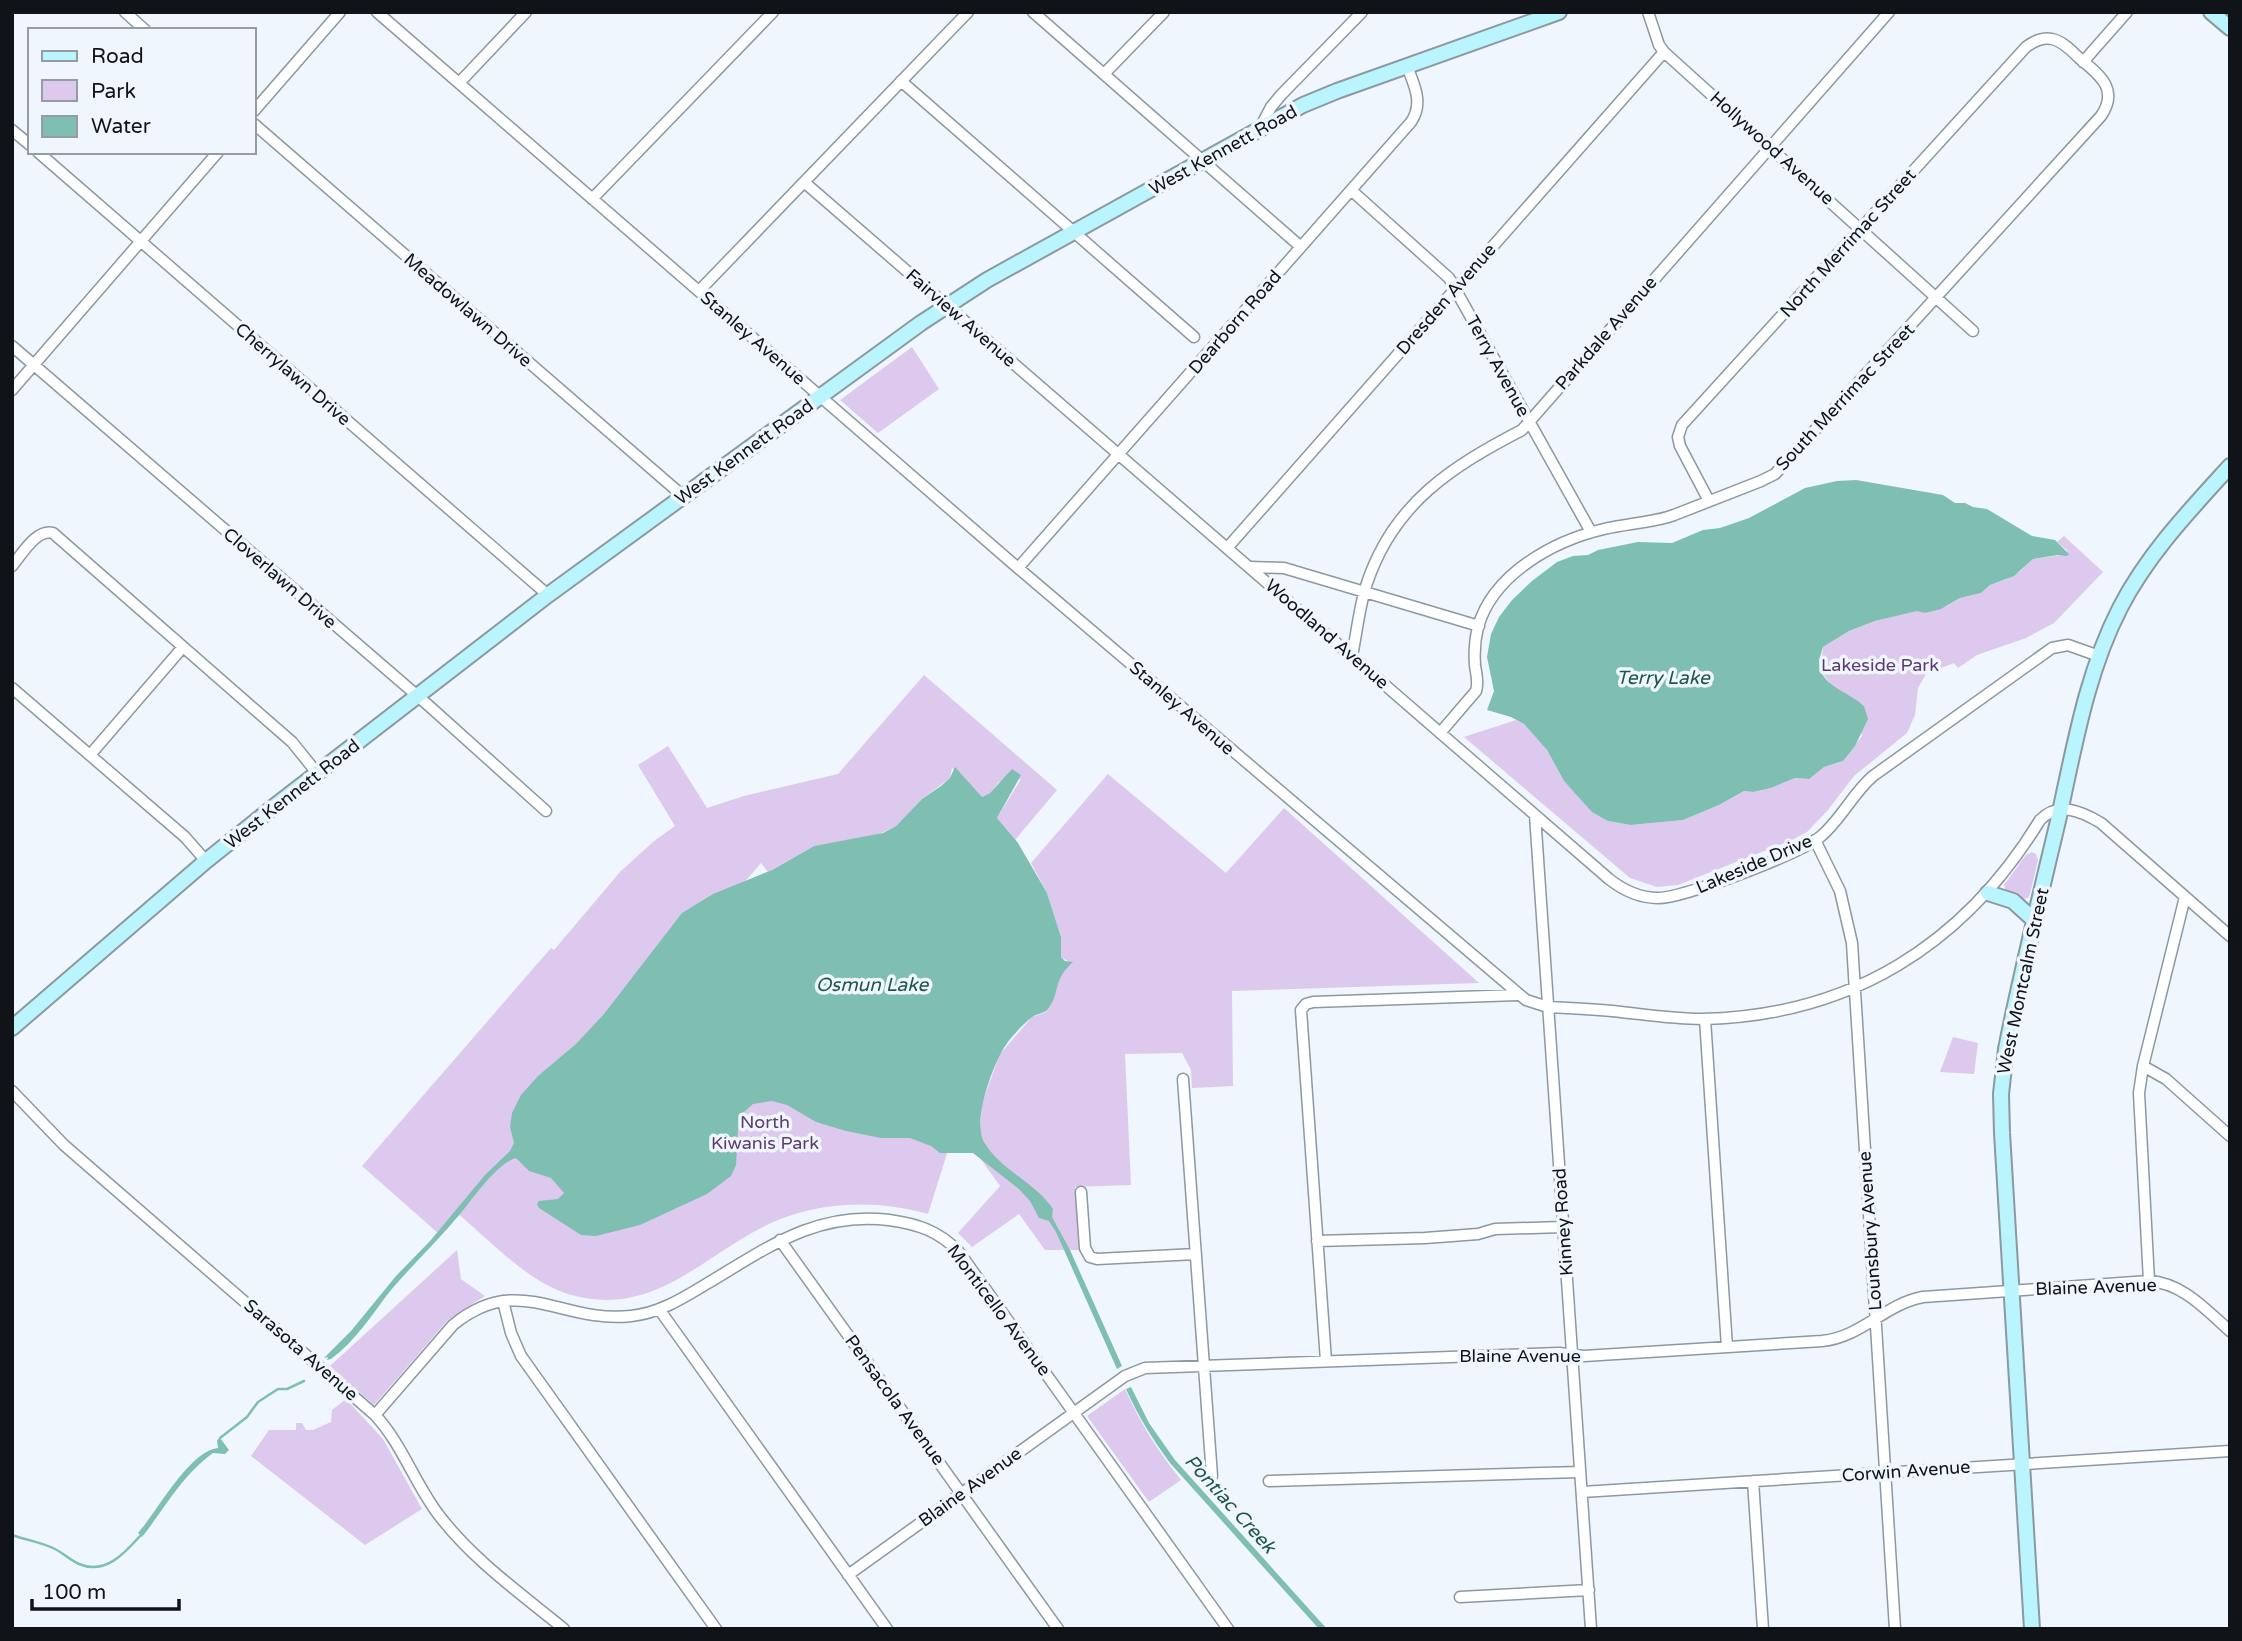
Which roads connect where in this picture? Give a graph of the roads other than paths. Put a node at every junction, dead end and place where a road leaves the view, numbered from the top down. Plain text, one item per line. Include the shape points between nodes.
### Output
1 (125, 12) edge
2 (340, 12) edge
3 (377, 12) edge
4 (526, 12) edge
5 (773, 12) edge
6 (968, 12) edge
7 (1033, 12) edge
8 (1164, 12) edge
9 (1362, 12) edge
10 (1559, 12) edge
11 (1648, 12) edge
12 (1889, 12) edge
13 (2127, 12) edge
14 (2211, 12) edge
15 (143, 28) edge
16 (2230, 29) edge
17 (1664, 52) junction
18 (2083, 62) junction
19 (1407, 65) junction
20 (1104, 74) junction
21 (901, 81) junction
22 (459, 83) junction
23 (256, 109) edge
24 (256, 126) edge
25 (1260, 128) junction
26 (12, 130) edge
27 (28, 143) edge
28 (1770, 146) junction
29 (40, 154) edge
30 (216, 154) edge
31 (1202, 160) junction
32 (804, 182) junction
33 (1351, 190) junction
34 (592, 199) junction
35 (1861, 228) junction
36 (1073, 232) junction
37 (141, 242) junction
38 (1301, 247) junction
39 (1455, 289) junction
40 (699, 291) junction
41 (1936, 298) junction
42 (946, 306) junction
43 (1973, 331) dead end
44 (1194, 337) dead end
45 (12, 346) edge
46 (34, 365) junction
47 (12, 390) edge
48 (820, 396) junction
49 (1529, 421) junction
50 (1119, 454) junction
51 (2230, 466) edge
52 (682, 496) junction
53 (1709, 501) junction
54 (1591, 532) junction
55 (1227, 547) junction
56 (12, 566) edge
57 (1251, 567) junction
58 (1018, 568) junction
59 (1364, 592) junction
60 (548, 595) junction
61 (1479, 626) junction
62 (183, 647) junction
63 (1352, 656) junction
64 (2099, 656) junction
65 (12, 688) edge
66 (417, 696) junction
67 (1440, 733) junction
68 (90, 755) junction
69 (317, 773) junction
70 (2060, 809) junction
71 (545, 811) dead end
72 (1535, 815) junction
73 (1815, 841) junction
74 (206, 861) junction
75 (1988, 892) junction
76 (2185, 897) junction
77 (2035, 921) junction
78 (2230, 936) edge
79 (1855, 987) junction
80 (1518, 995) junction
81 (1548, 1007) junction
82 (1705, 1019) junction
83 (12, 1028) edge
84 (2143, 1066) junction
85 (1183, 1080) dead end
86 (12, 1091) edge
87 (2230, 1136) edge
88 (1082, 1192) dead end
89 (1563, 1227) junction
90 (780, 1240) junction
91 (1317, 1241) junction
92 (1196, 1254) junction
93 (2149, 1281) junction
94 (2012, 1290) junction
95 (503, 1301) junction
96 (659, 1310) junction
97 (1876, 1320) junction
98 (2230, 1331) edge
99 (1727, 1347) junction
100 (1572, 1355) junction
101 (1326, 1361) junction
102 (1203, 1365) junction
103 (1074, 1413) junction
104 (375, 1415) junction
105 (2230, 1451) edge
106 (2023, 1464) junction
107 (1580, 1472) junction
108 (1885, 1473) junction
109 (1212, 1476) dead end
110 (1269, 1481) dead end
111 (1753, 1481) junction
112 (1582, 1492) junction
113 (961, 1494) junction
114 (848, 1575) junction
115 (1589, 1590) junction
116 (1460, 1597) dead end
117 (564, 1629) edge
118 (716, 1629) edge
119 (887, 1629) edge
120 (1058, 1629) edge
121 (1228, 1629) edge
122 (1591, 1629) edge
123 (1763, 1629) edge
124 (1895, 1629) edge
125 (2032, 1629) edge

1 - 15 street
2 - 23 street
3 - 22 street, Stanley Avenue
4 - 22 street
5 - 34 street
6 - 21 street
7 - 20 street
8 - 20 street
9 - 25 street via 1271,107
10 - 19 street, West Kennett Road
11 - 17 street, Hollywood Avenue
12 - 28 street, Parkdale Avenue
13 - 18 street
14 - 16 street
17 - 28 street, Hollywood Avenue
17 - 39 street, Dresden Avenue
18 - 35 street, North Merrimac Street via 2055,40 2029,44
18 - 41 street, South Merrimac Street via 2106,86 2104,112
19 - 25 street, West Kennett Road via 1320,98
19 - 33 street, Dearborn Road via 1418,97 1415,116
20 - 31 street
21 - 32 street
21 - 36 street
22 - 34 street, Stanley Avenue
24 - 52 street, Meadowlawn Drive
25 - 31 street, West Kennett Road
26 - 27 street
28 - 35 street, Hollywood Avenue
28 - 49 street, Parkdale Avenue
29 - 37 street, Cherrylawn Drive
30 - 37 street
31 - 36 street, West Kennett Road
31 - 38 street
32 - 40 street
32 - 42 street, Fairview Avenue
33 - 38 street, Dearborn Road
33 - 39 street, Terry Avenue via 1449,278
34 - 40 street, Stanley Avenue
35 - 41 street, Hollywood Avenue
35 - 53 street, North Merrimac Street via 1682,425 1679,446
36 - 42 street, West Kennett Road
36 - 44 street
37 - 46 street
37 - 60 street, Cherrylawn Drive
38 - 50 street, Dearborn Road
39 - 49 street, Terry Avenue
39 - 55 street, Dresden Avenue
40 - 48 street, Stanley Avenue
41 - 43 street, Hollywood Avenue
41 - 53 street, South Merrimac Street via 1778,471
42 - 48 street, West Kennett Road
42 - 50 street, Fairview Avenue
45 - 46 street, Cloverlawn Drive
46 - 47 street
46 - 66 street, Cloverlawn Drive
48 - 52 street, West Kennett Road
48 - 58 street, Stanley Avenue
49 - 54 street, Terry Avenue
49 - 59 street, Parkdale Avenue via 1522,430 1448,472 1414,502 1384,544
50 - 55 street, Woodland Avenue
50 - 58 street, Dearborn Road
51 - 64 street, West Montcalm Street via 2146,564
52 - 60 street, West Kennett Road
53 - 54 street, South Merrimac Street via 1661,519
54 - 61 street, South Merrimac Street via 1546,552 1513,574 1489,601
55 - 57 street, Woodland Avenue
56 - 62 street via 40,534 51,532
57 - 59 street via 1284,568
57 - 63 street, Woodland Avenue
58 - 80 street, Stanley Avenue
59 - 61 street
59 - 63 street, Parkdale Avenue
60 - 66 street, West Kennett Road
61 - 67 street, South Merrimac Street via 1476,691
62 - 68 street
62 - 69 street via 292,742
63 - 67 street, Woodland Avenue
64 - 70 street, West Montcalm Street
64 - 73 street, Lakeside Drive via 2068,645 2052,648 1873,776
65 - 68 street
66 - 69 street, West Kennett Road
66 - 71 street, Cloverlawn Drive
67 - 72 street, Woodland Avenue
68 - 74 street via 185,837
69 - 74 street, West Kennett Road
70 - 75 street, Stanley Avenue via 2040,820
70 - 76 street via 2080,812 2101,823
70 - 77 street, West Montcalm Street
72 - 73 street, Lakeside Drive via 1618,886 1653,898 1686,893
72 - 81 street, Kinney Road
73 - 79 street, Lounsbury Avenue via 1845,905
74 - 83 street, West Kennett Road
75 - 77 street via 2013,901
75 - 79 street, Stanley Avenue via 1920,951
76 - 78 street
76 - 84 street
77 - 94 street, West Montcalm Street via 2006,1049 2001,1094
79 - 82 street, Stanley Avenue via 1782,1010
79 - 97 street, Lounsbury Avenue
80 - 81 street, Stanley Avenue
80 - 91 street via 1313,1002 1304,1006 1300,1015
81 - 82 street, Stanley Avenue
81 - 89 street, Kinney Road
82 - 99 street
84 - 87 street via 2166,1079
84 - 93 street via 2138,1105
85 - 92 street
86 - 104 street, Sarasota Avenue via 64,1145
88 - 92 street via 1089,1256
89 - 91 street
89 - 100 street, Kinney Road
90 - 96 street, Monticello Avenue
90 - 103 street, Monticello Avenue via 821,1224 860,1219 918,1225 943,1236
90 - 113 street, Pensacola Avenue
91 - 101 street
92 - 102 street
93 - 94 street, Blaine Avenue
93 - 98 street, Blaine Avenue via 2184,1292
94 - 97 street, Blaine Avenue via 1915,1298
94 - 106 street, West Montcalm Street
95 - 96 street, Monticello Avenue via 533,1300 605,1317
95 - 104 street via 474,1311 453,1325
95 - 118 street via 521,1356
96 - 114 street
97 - 99 street, Blaine Avenue via 1828,1341
97 - 108 street, Lounsbury Avenue
99 - 100 street, Blaine Avenue
100 - 101 street, Blaine Avenue
100 - 107 street, Kinney Road
101 - 102 street, Blaine Avenue
102 - 103 street, Blaine Avenue via 1135,1370
102 - 109 street
103 - 113 street, Blaine Avenue
103 - 121 street, Monticello Avenue
104 - 117 street, Sarasota Avenue via 455,1535
105 - 106 street, Corwin Avenue
106 - 108 street, Corwin Avenue
106 - 125 street, West Montcalm Street
107 - 110 street
107 - 112 street, Kinney Road
108 - 111 street, Corwin Avenue
108 - 124 street, Lounsbury Avenue
111 - 112 street, Corwin Avenue
111 - 123 street
112 - 115 street, Kinney Road
113 - 114 street, Blaine Avenue
113 - 120 street, Pensacola Avenue
114 - 119 street
115 - 116 street
115 - 122 street, Kinney Road

